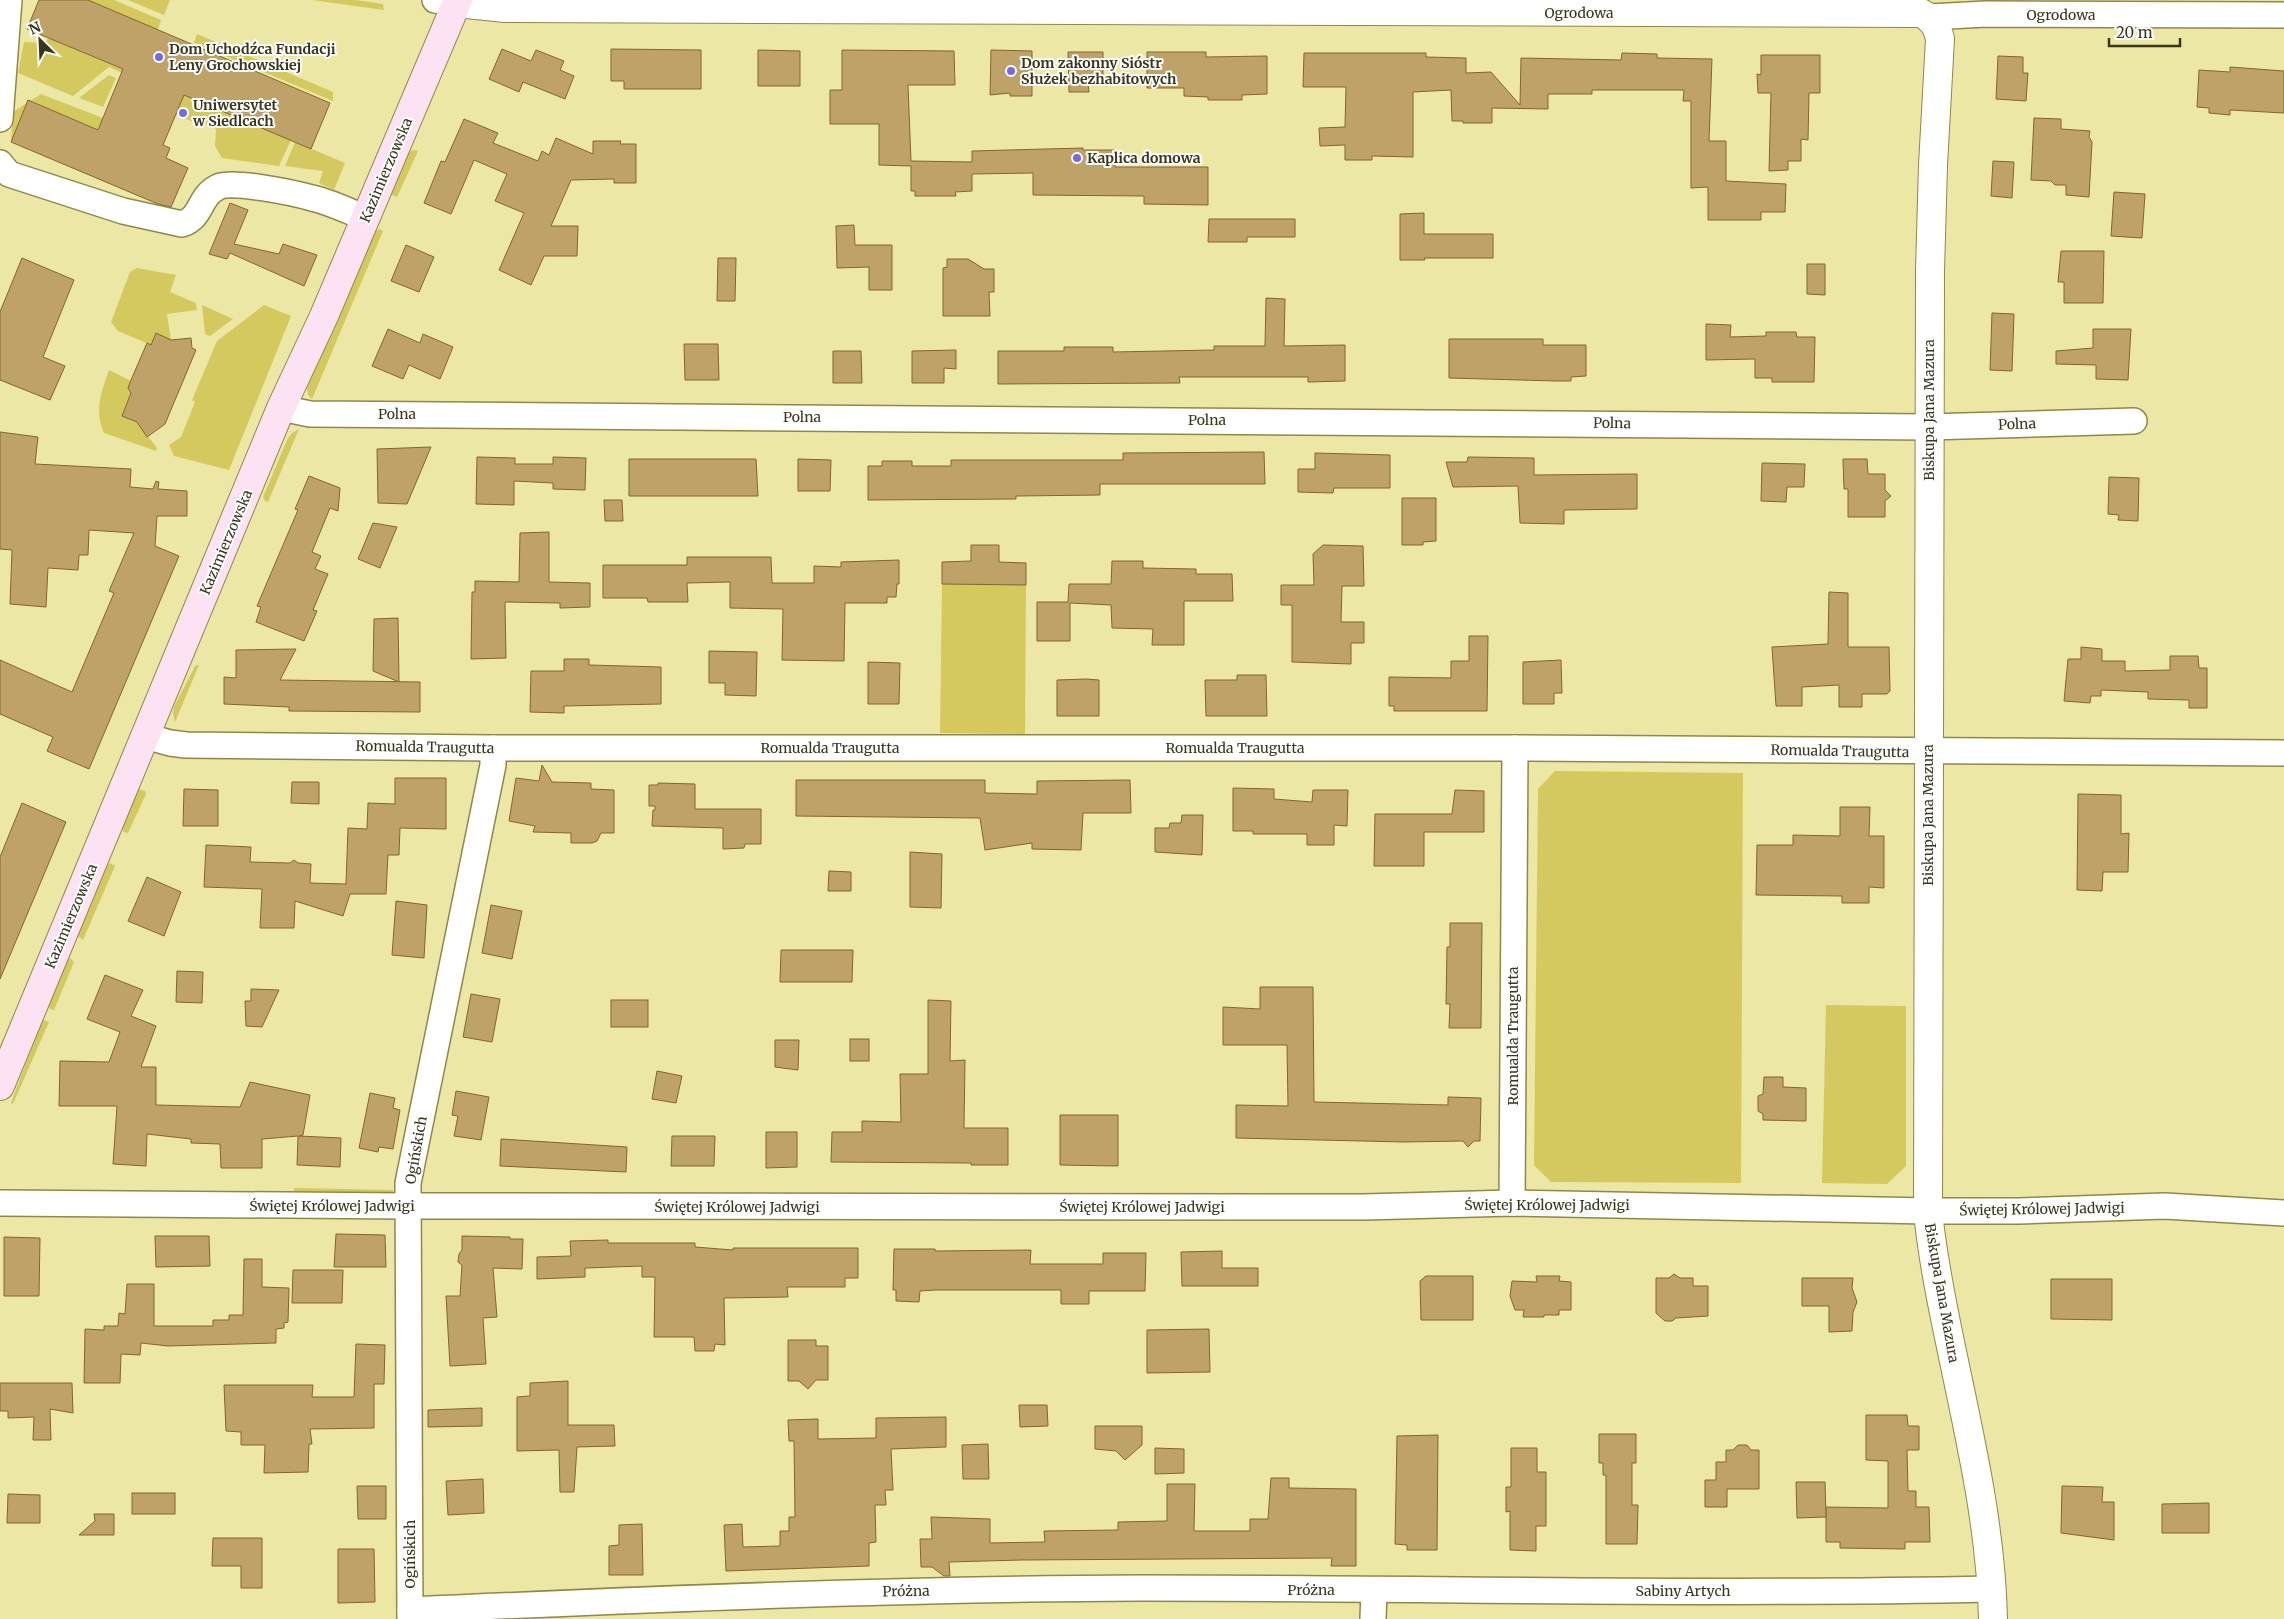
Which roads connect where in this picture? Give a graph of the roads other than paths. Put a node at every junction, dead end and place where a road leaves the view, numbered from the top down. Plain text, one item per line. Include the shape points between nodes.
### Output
1 (8, 0) edge
2 (450, 1) edge
3 (1925, 15) junction
4 (2284, 15) edge
5 (0, 119) edge
6 (0, 163) edge
7 (366, 218) junction
8 (281, 408) junction
9 (2134, 421) dead end
10 (1928, 427) junction
11 (145, 736) junction
12 (493, 748) junction
13 (1516, 748) junction
14 (1928, 752) junction
15 (2284, 753) edge
16 (0, 1086) edge
17 (0, 1203) edge
18 (1512, 1203) junction
19 (408, 1206) junction
20 (1928, 1211) junction
21 (2284, 1213) edge
22 (1992, 1589) junction
23 (1374, 1590) junction
24 (410, 1614) edge
25 (1373, 1619) edge
26 (1993, 1619) edge

1 - 5 street
2 - 3 street, Ogrodowa via 515,8
2 - 7 main road, Kazimierzowska
3 - 4 street, Ogrodowa
3 - 10 street, Biskupa Jana Mazura via 1937,26 1940,39 1933,165
6 - 7 street via 9,174 123,210 182,224 198,214 202,200 210,192 220,186 236,184 312,197
7 - 8 main road, Kazimierzowska
8 - 10 street, Polna via 310,414
8 - 11 main road, Kazimierzowska
9 - 10 street, Polna
10 - 14 street, Biskupa Jana Mazura
11 - 12 street, Romualda Traugutta via 186,745
11 - 16 main road, Kazimierzowska
12 - 13 street, Romualda Traugutta
12 - 19 street, Ogińskich via 408,1183
13 - 14 street, Romualda Traugutta
13 - 18 street, Romualda Traugutta
14 - 15 street, Romualda Traugutta
14 - 20 street, Biskupa Jana Mazura
17 - 19 street, Świętej Królowej Jadwigi
18 - 19 street, Świętej Królowej Jadwigi via 1364,1207
18 - 20 street, Świętej Królowej Jadwigi
19 - 24 street, Ogińskich
20 - 21 street, Świętej Królowej Jadwigi via 2165,1206
20 - 22 street, Biskupa Jana Mazura via 1937,1280 1980,1488
22 - 23 street, Sabiny Artych
22 - 26 street, Biskupa Jana Mazura
23 - 24 street, Próżna via 1142,1588 811,1592
23 - 25 street

